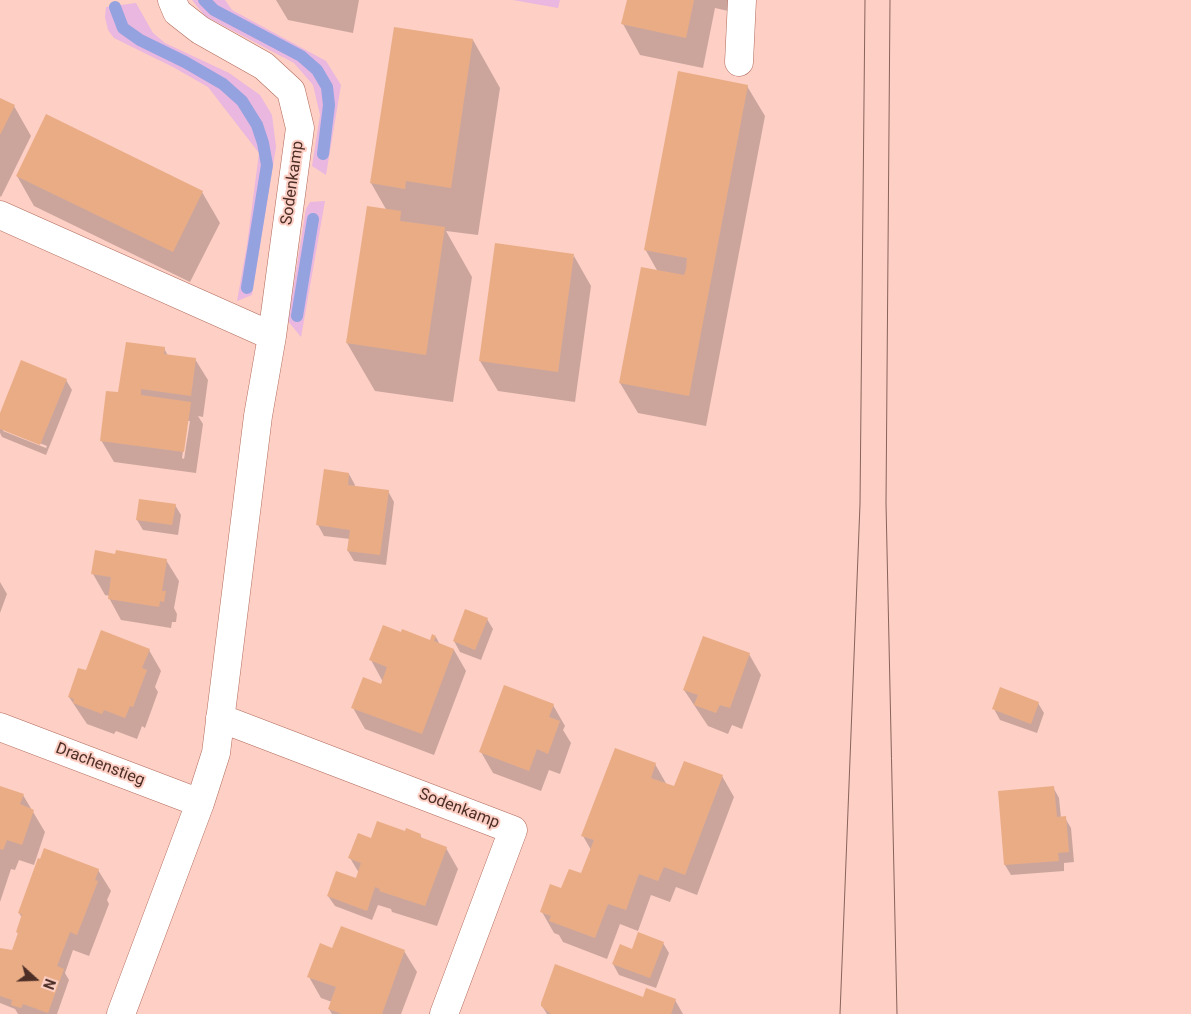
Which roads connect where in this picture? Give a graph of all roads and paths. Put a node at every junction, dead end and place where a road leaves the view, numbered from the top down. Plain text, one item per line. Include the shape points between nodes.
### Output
1 (172, 0) edge
2 (742, 0) edge
3 (740, 62) dead end
4 (0, 215) edge
5 (272, 336) junction
6 (220, 718) junction
7 (0, 727) edge
8 (200, 803) junction
9 (121, 1014) edge
10 (444, 1014) edge

1 - 5 street, Sodenkamp via 178,12 200,30 264,66 291,91 300,128
2 - 3 street
4 - 5 street
5 - 6 street, Sodenkamp via 258,416
6 - 8 street, Sodenkamp via 216,753
6 - 10 street, Sodenkamp via 514,830
7 - 8 street, Drachenstieg
8 - 9 street, Sodenkamp

